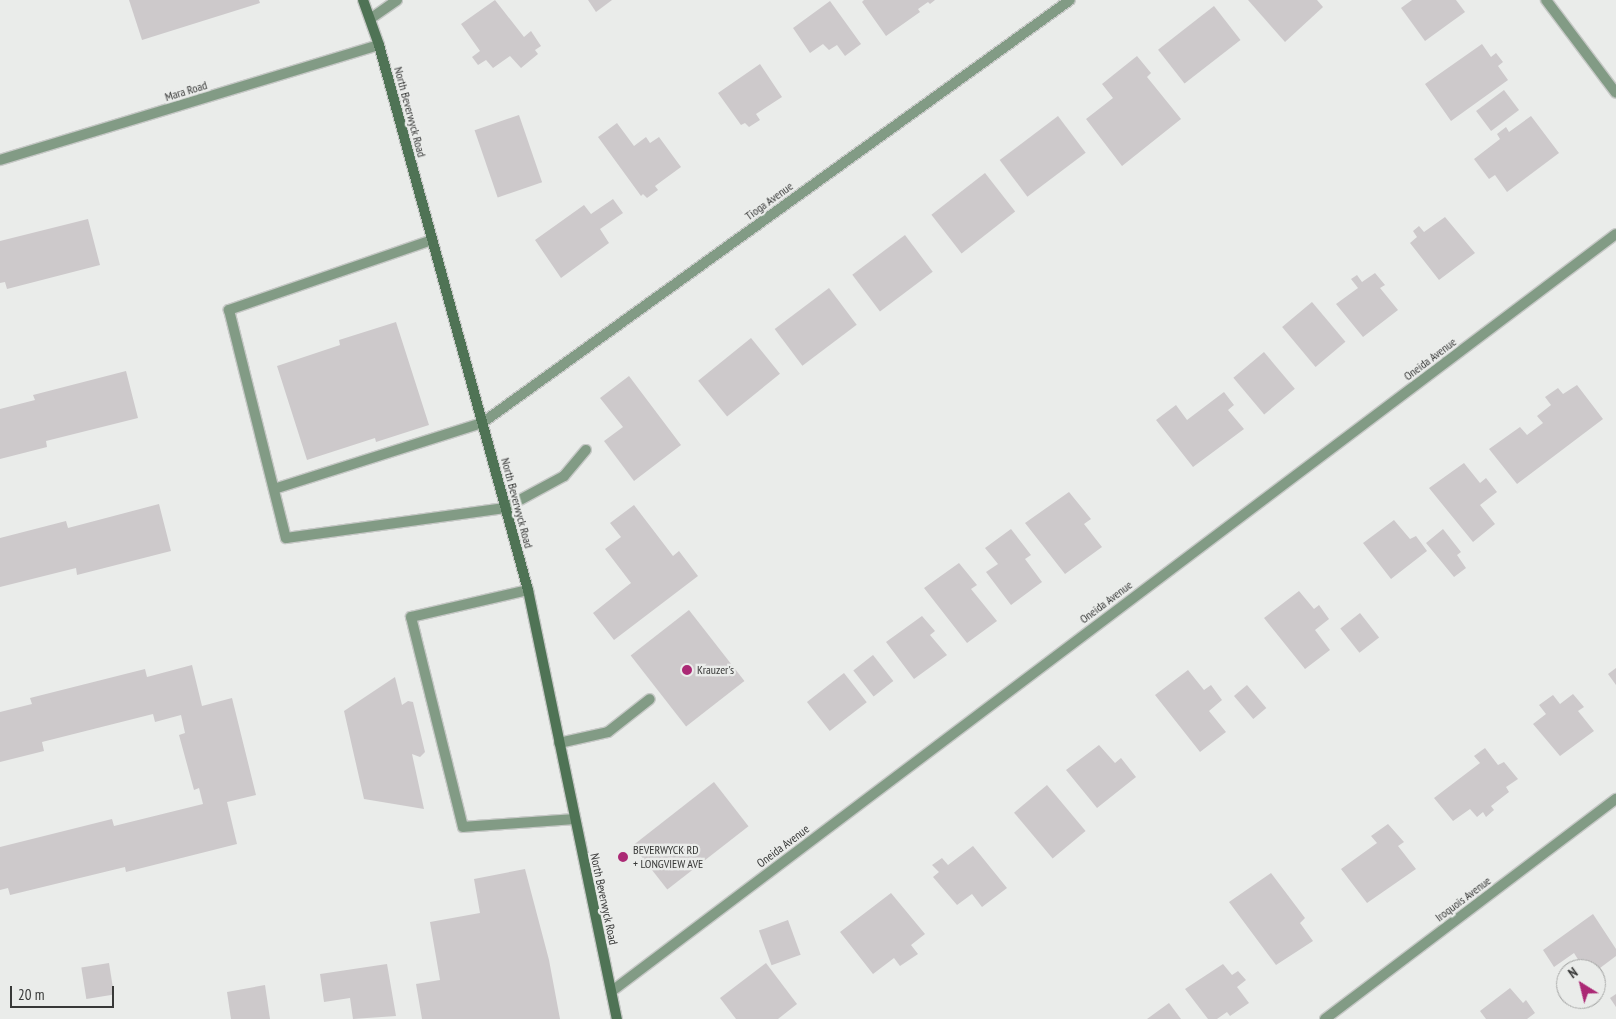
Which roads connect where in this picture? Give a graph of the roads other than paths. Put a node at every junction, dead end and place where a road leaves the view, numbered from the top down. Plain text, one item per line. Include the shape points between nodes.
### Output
1 (363, 0) edge
2 (396, 0) edge
3 (1070, 0) edge
4 (1546, 0) edge
5 (370, 19) junction
6 (379, 45) junction
7 (1616, 93) edge
8 (0, 160) edge
9 (1616, 234) edge
10 (432, 240) junction
11 (482, 422) junction
12 (586, 450) dead end
13 (274, 490) junction
14 (505, 508) junction
15 (528, 590) junction
16 (650, 699) dead end
17 (559, 743) junction
18 (1616, 800) edge
19 (574, 819) junction
20 (612, 991) junction
21 (617, 1019) edge
22 (1325, 1019) edge

1 - 5 street, North Beverwyck Road
2 - 5 street
3 - 11 street, Tioga Avenue
4 - 7 street
5 - 6 street, North Beverwyck Road
6 - 8 street, Mara Road
6 - 10 street, North Beverwyck Road
9 - 20 street, Oneida Avenue
10 - 11 street, North Beverwyck Road
10 - 13 street via 229,310
11 - 13 street, Tioga Avenue
11 - 14 street, North Beverwyck Road
12 - 14 street via 564,476
13 - 14 street via 286,538
14 - 15 street, North Beverwyck Road
15 - 17 street, North Beverwyck Road
15 - 19 street via 411,617 463,827
16 - 17 street via 608,732
17 - 19 street, North Beverwyck Road
18 - 22 street, Iroquois Avenue
19 - 20 street, North Beverwyck Road
20 - 21 street, North Beverwyck Road

